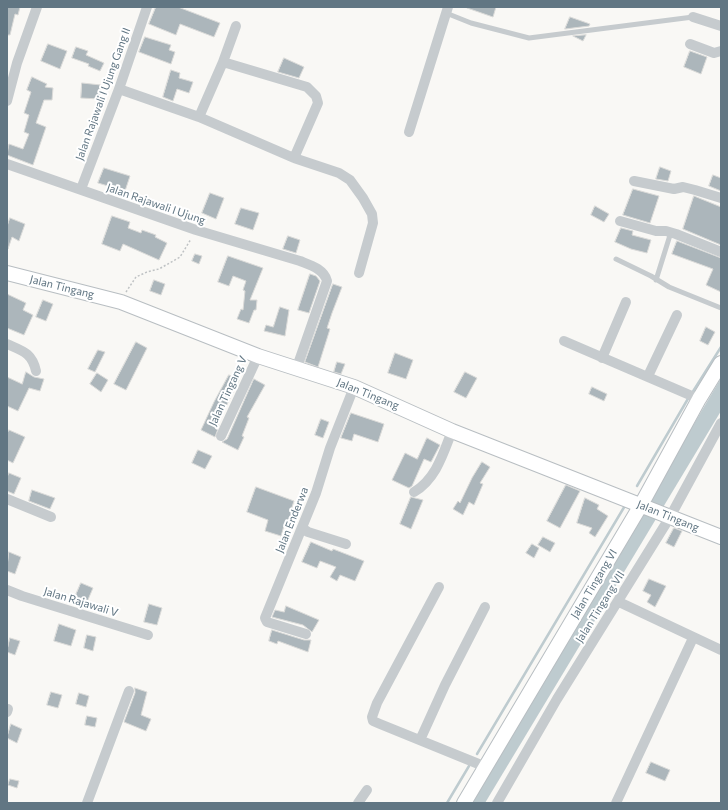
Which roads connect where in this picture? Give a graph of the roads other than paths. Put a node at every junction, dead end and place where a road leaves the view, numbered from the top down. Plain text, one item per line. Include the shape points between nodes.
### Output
1 (38, 7) edge
2 (147, 7) edge
3 (447, 10) edge
4 (693, 17) joint
5 (236, 26) dead end
6 (721, 26) edge
7 (690, 44) dead end
8 (721, 51) edge
9 (223, 62) junction
10 (119, 89) junction
11 (7, 101) edge
12 (199, 117) junction
13 (409, 132) dead end
14 (294, 158) junction
15 (7, 164) edge
16 (634, 181) dead end
17 (81, 189) junction
18 (721, 198) edge
19 (620, 221) dead end
20 (671, 232) junction
21 (721, 252) edge
22 (616, 258) dead end
23 (7, 273) edge
24 (359, 273) dead end
25 (656, 280) junction
26 (626, 302) dead end
27 (721, 308) edge
28 (677, 315) dead end
29 (564, 341) dead end
30 (7, 344) edge
31 (258, 356) junction
32 (602, 358) junction
33 (721, 363) edge
34 (297, 367) junction
35 (36, 371) dead end
36 (648, 376) junction
37 (354, 387) junction
38 (699, 399) junction
39 (721, 423) edge
40 (452, 431) junction
41 (221, 436) dead end
42 (414, 492) dead end
43 (7, 499) edge
44 (644, 506) junction
45 (665, 515) junction
46 (51, 517) dead end
47 (302, 528) junction
48 (721, 537) edge
49 (346, 544) dead end
50 (439, 587) dead end
51 (7, 590) edge
52 (619, 602) junction
53 (485, 607) dead end
54 (306, 634) dead end
55 (148, 635) dead end
56 (693, 638) junction
57 (721, 650) edge
58 (128, 691) dead end
59 (420, 740) junction
60 (486, 767) junction
61 (367, 790) dead end
62 (87, 803) edge
63 (358, 803) edge
64 (464, 803) edge
65 (497, 803) edge
66 (616, 803) edge

1 - 11 street via 17,63
2 - 10 street, Jalan Rajawali I Ujung Gang II
3 - 4 lane via 471,23 529,38
3 - 13 street
4 - 6 street
5 - 9 street
7 - 8 street via 714,53
9 - 12 street
9 - 14 street via 307,87 316,96 318,103
10 - 12 street
10 - 17 street, Jalan Rajawali I Ujung Gang II
12 - 14 street
14 - 24 street via 339,173 350,180 363,198 374,223
15 - 17 street, Jalan Rajawali I Ujung
16 - 18 street via 674,189 683,187
17 - 34 street, Jalan Rajawali I Ujung via 122,206 300,261 322,272 326,276 326,281
19 - 20 street via 656,231
20 - 21 street
20 - 25 lane
22 - 25 lane
23 - 31 main road, Jalan Tingang via 121,302
25 - 27 lane
26 - 32 street
28 - 36 street
29 - 32 street
30 - 35 street via 25,352 34,361
31 - 34 main road, Jalan Tingang
31 - 41 street, Jalan Tingang V
32 - 36 street
33 - 38 main road, Jalan Tingang VI
34 - 37 main road, Jalan Tingang
36 - 38 street
37 - 40 main road, Jalan Tingang
37 - 47 street, Jalan Enderwa
38 - 44 main road, Jalan Tingang VI
39 - 45 street, Jalan Tingang VII
40 - 42 street via 433,476
40 - 44 main road, Jalan Tingang
43 - 46 street
44 - 45 main road, Jalan Tingang
44 - 60 main road, Jalan Tingang VI
45 - 48 main road, Jalan Tingang
45 - 52 street, Jalan Tingang VII
47 - 49 street
47 - 54 street, Jalan Enderwa via 265,618 267,622
50 - 59 street via 377,702 372,717 373,721
51 - 55 street, Jalan Rajawali V
52 - 56 street
52 - 65 street, Jalan Tingang VII via 561,693
53 - 59 street
56 - 57 street
56 - 66 street
58 - 62 street
59 - 60 street
60 - 64 main road, Jalan Tingang VI
61 - 63 street

